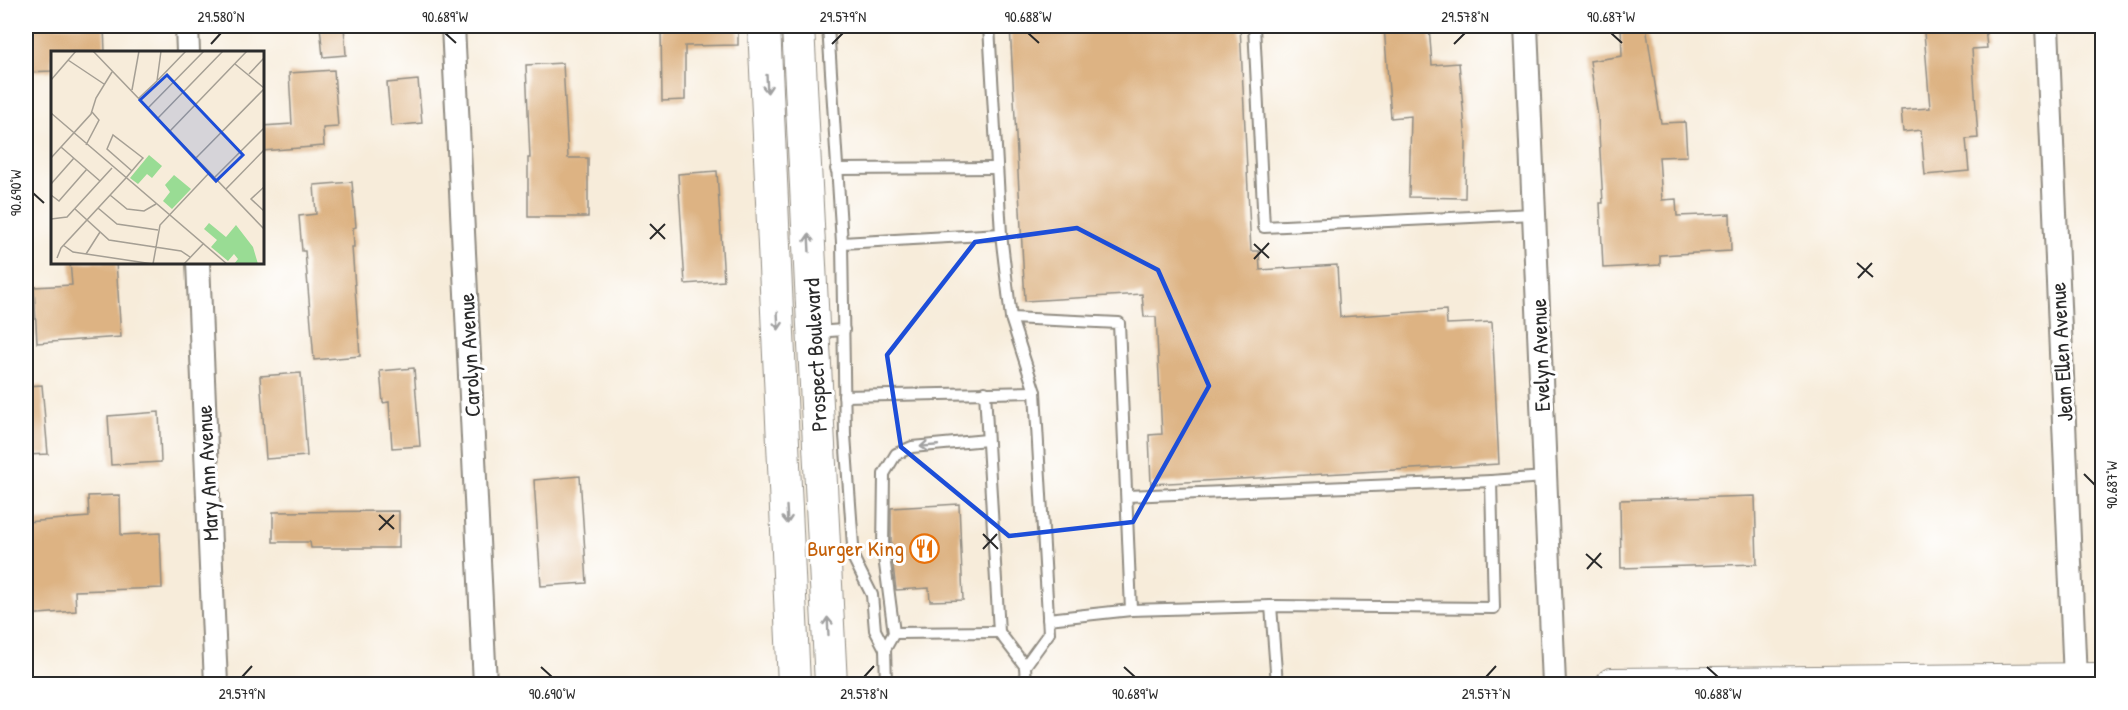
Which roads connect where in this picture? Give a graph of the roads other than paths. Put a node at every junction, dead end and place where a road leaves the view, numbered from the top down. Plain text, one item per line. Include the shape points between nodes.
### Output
1 (187, 26) edge
2 (453, 26) edge
3 (764, 26) edge
4 (813, 26) edge
5 (989, 26) edge
6 (1254, 26) edge
7 (1526, 26) edge
8 (2047, 26) edge
9 (188, 51) edge
10 (997, 168) junction
11 (836, 169) junction
12 (1534, 214) junction
13 (1001, 234) junction
14 (842, 243) junction
15 (198, 264) edge
16 (1011, 318) junction
17 (844, 330) junction
18 (814, 332) junction
19 (985, 392) junction
20 (1035, 392) junction
21 (844, 396) junction
22 (987, 440) junction
23 (1545, 477) junction
24 (1491, 481) junction
25 (1127, 496) junction
26 (839, 561) junction
27 (1271, 606) junction
28 (1131, 610) junction
29 (1048, 619) junction
30 (999, 632) junction
31 (894, 633) junction
32 (885, 649) junction
33 (1025, 666) junction
34 (2089, 679) edge
35 (1924, 682) edge
36 (216, 684) edge
37 (485, 684) edge
38 (794, 684) edge
39 (831, 684) edge
40 (886, 684) edge
41 (1026, 684) edge
42 (1277, 684) edge
43 (1554, 684) edge
44 (1612, 684) edge
45 (1686, 684) edge

1 - 9 street
2 - 37 street, Carolyn Avenue
3 -> 38 main road, Prospect Boulevard
4 - 11 lane
18 -> 4 main road, Prospect Boulevard
5 - 10 lane
6 - 12 lane via 1264,227
7 - 12 street, Evelyn Avenue
8 - 34 street, Jean Ellen Avenue
10 - 11 lane
10 - 13 lane
11 - 14 lane
12 - 23 street, Evelyn Avenue
13 - 14 lane
13 - 16 lane
14 - 17 lane
15 - 36 street, Mary Ann Avenue
16 - 20 lane
16 - 25 lane via 1119,323
17 - 18 lane
17 - 21 lane
18 - 26 main road, Prospect Boulevard
19 - 20 lane
19 - 21 lane
19 - 22 lane
20 - 29 lane
21 - 26 lane
22 - 30 lane
22 -> 31 lane via 912,447 896,454 884,474 883,549
23 - 24 lane
23 - 43 street, Evelyn Avenue
24 - 25 lane
24 - 27 lane via 1494,608
25 - 28 lane
26 - 32 lane via 872,595 875,630
39 -> 26 main road, Prospect Boulevard
27 - 28 lane
27 - 42 lane
28 - 29 lane
29 - 33 lane via 1050,633
30 - 31 lane
30 - 33 lane
31 - 32 lane
32 - 40 lane
33 - 41 lane
34 - 35 main road
35 - 45 main road
44 - 45 main road

